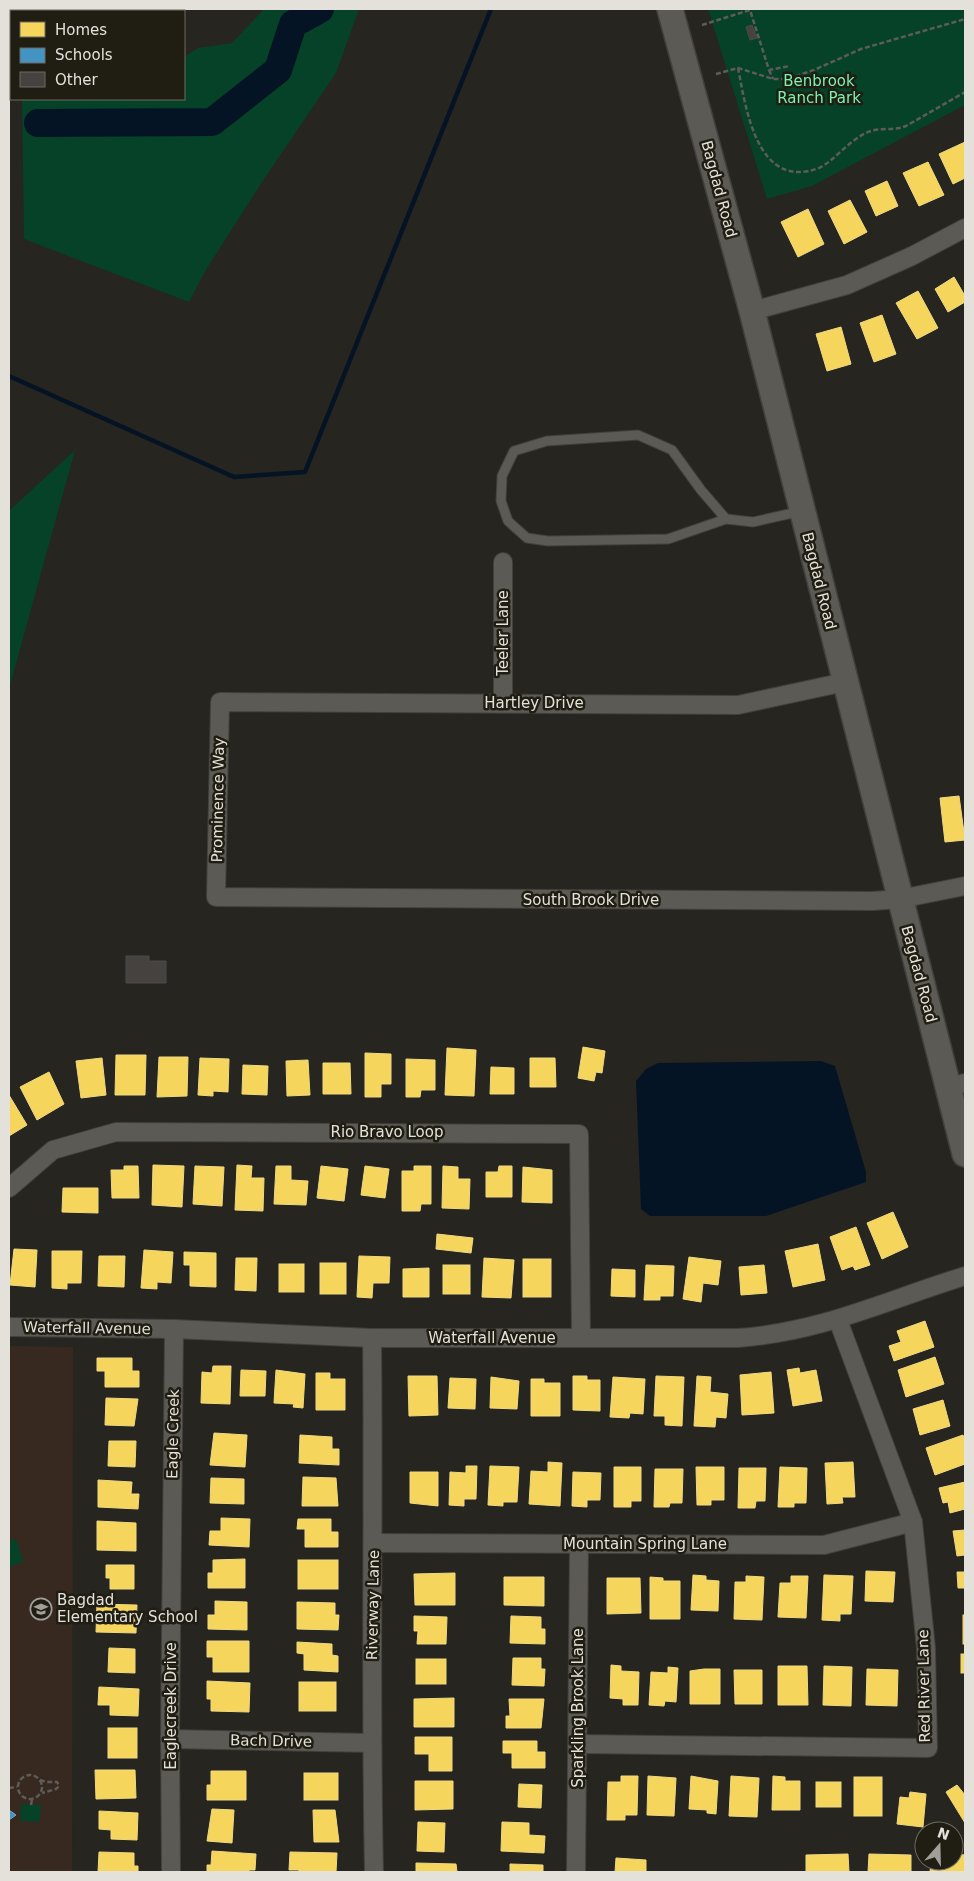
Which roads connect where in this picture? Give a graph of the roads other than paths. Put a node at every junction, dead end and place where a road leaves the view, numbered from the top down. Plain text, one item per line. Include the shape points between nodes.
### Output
1 (670, 9) edge
2 (965, 228) edge
3 (752, 311) junction
4 (802, 510) junction
5 (726, 519) junction
6 (503, 562) dead end
7 (845, 682) junction
8 (220, 702) joint
9 (503, 703) junction
10 (965, 886) edge
11 (216, 898) joint
12 (900, 899) junction
13 (957, 1085) edge
14 (965, 1154) edge
15 (9, 1188) edge
16 (965, 1276) edge
17 (838, 1320) junction
18 (9, 1327) edge
19 (174, 1329) junction
20 (581, 1337) junction
21 (372, 1338) junction
22 (913, 1522) junction
23 (172, 1539) joint
24 (374, 1543) junction
25 (579, 1544) junction
26 (170, 1739) junction
27 (372, 1743) junction
28 (578, 1744) junction
29 (171, 1872) edge
30 (374, 1872) edge
31 (576, 1872) edge

1 - 3 street, Bagdad Road
2 - 3 street via 847,285
3 - 4 street, Bagdad Road
4 - 5 lane via 753,522
4 - 7 street, Bagdad Road
5 - 5 lane via 672,450 638,435 547,441 514,451 502,476 501,501 508,521 527,538 548,541 668,539
6 - 9 street, Teeler Lane
7 - 9 street, Hartley Drive via 738,705
7 - 12 street, Bagdad Road
8 - 9 street, Hartley Drive
8 - 11 street, Prominence Way
10 - 12 street, South Brook Drive
11 - 12 street, South Brook Drive
12 - 13 street, Bagdad Road
13 - 14 street, Bagdad Road
15 - 20 street, Rio Bravo Loop via 53,1150 116,1132 579,1134
16 - 17 street, Waterfall Avenue
17 - 20 street, Waterfall Avenue via 775,1335 738,1338
17 - 22 street, Red River Lane
18 - 19 street, Waterfall Avenue
19 - 21 street, Waterfall Avenue
19 - 23 street, Eagle Creek
20 - 21 street, Waterfall Avenue
21 - 24 street, Riverway Lane
22 - 25 street, Mountain Spring Lane via 824,1545
22 - 28 street, Red River Lane via 926,1648 928,1748
23 - 26 street, Eaglecreek Drive
24 - 25 street, Mountain Spring Lane
24 - 27 street, Riverway Lane
25 - 28 street, Sparkling Brook Lane
26 - 27 street, Bach Drive
26 - 29 street, Eaglecreek Drive
27 - 30 street, Riverway Lane
28 - 31 street, Sparkling Brook Lane

